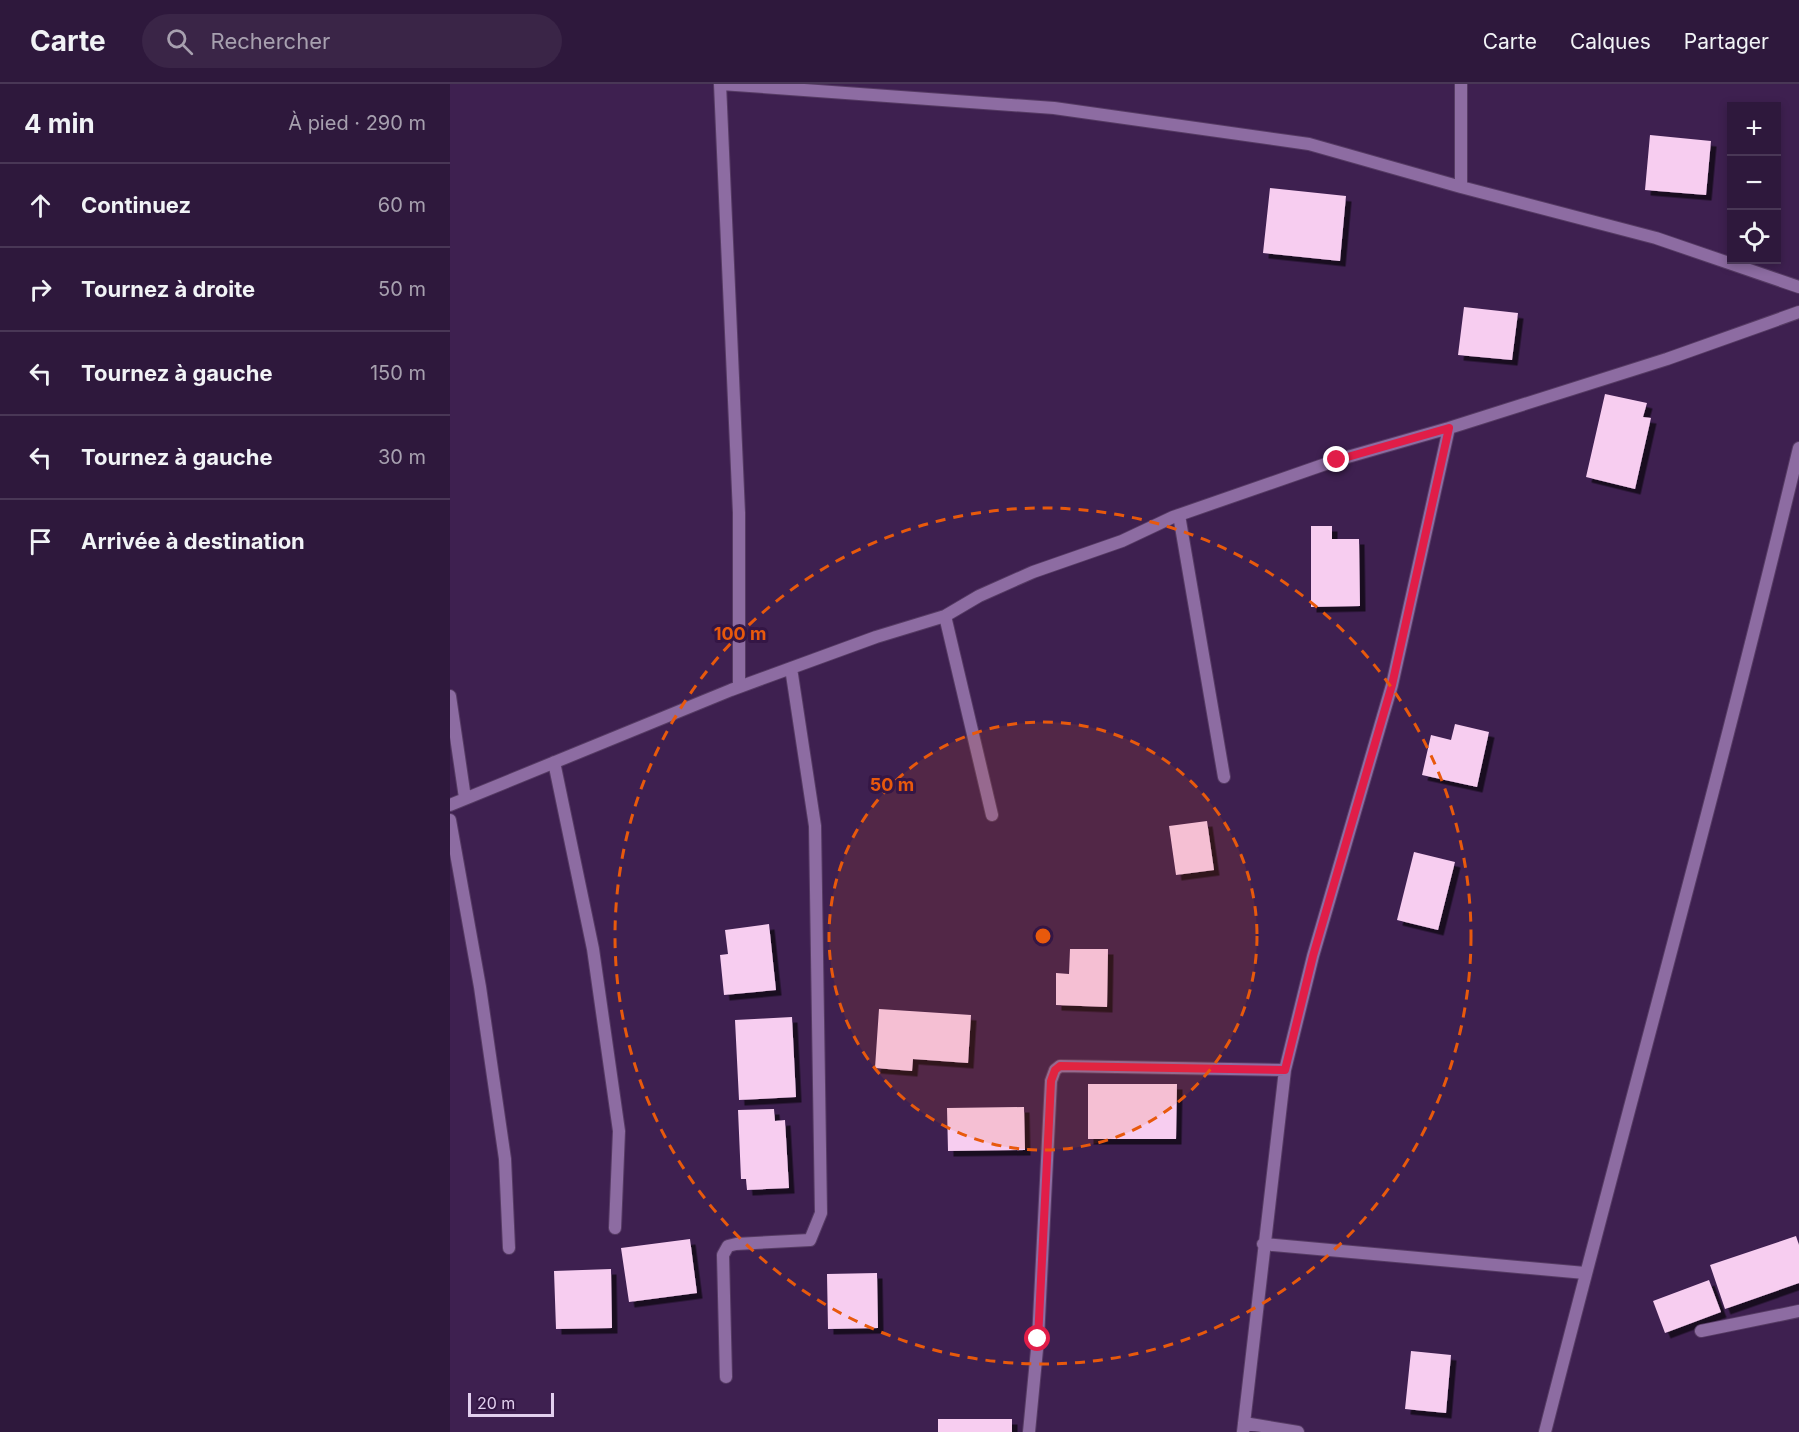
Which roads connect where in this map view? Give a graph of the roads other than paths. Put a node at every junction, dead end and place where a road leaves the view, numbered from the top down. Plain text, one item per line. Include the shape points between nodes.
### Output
1 (720, 84) edge
2 (1461, 84) edge
3 (1461, 187) junction
4 (1799, 287) edge
5 (1799, 312) edge
6 (1449, 428) junction
7 (1799, 448) edge
8 (1179, 515) junction
9 (945, 616) junction
10 (791, 668) junction
11 (740, 687) junction
12 (450, 696) edge
13 (554, 762) junction
14 (1224, 777) dead end
15 (465, 798) junction
16 (450, 805) edge
17 (992, 815) dead end
18 (450, 820) edge
19 (1285, 1070) junction
20 (615, 1228) dead end
21 (1263, 1244) junction
22 (509, 1248) dead end
23 (1584, 1273) junction
24 (1799, 1311) edge
25 (1701, 1331) dead end
26 (726, 1377) dead end
27 (1244, 1428) edge
28 (1029, 1432) edge
29 (1298, 1432) edge
30 (1545, 1432) edge

1 - 3 street via 1054,108 1309,144
1 - 11 street via 739,513
2 - 3 street
3 - 4 street via 1656,238
5 - 6 street
6 - 8 street via 1337,460
6 - 19 street via 1392,685 1313,956
7 - 23 street via 1659,1005
8 - 9 street via 1122,541 1033,572
8 - 14 street
9 - 10 street
9 - 17 street
10 - 11 street
10 - 26 street via 815,826 822,1213 810,1240 728,1246 723,1255
11 - 13 street
12 - 15 street
13 - 15 street
13 - 20 street via 593,950 619,1131
15 - 16 street
18 - 22 street via 505,1159
19 - 21 street
19 - 28 street via 1060,1066 1055,1070 1051,1081 1038,1339
21 - 23 street
21 - 27 street
23 - 30 street
24 - 25 street
27 - 29 street

